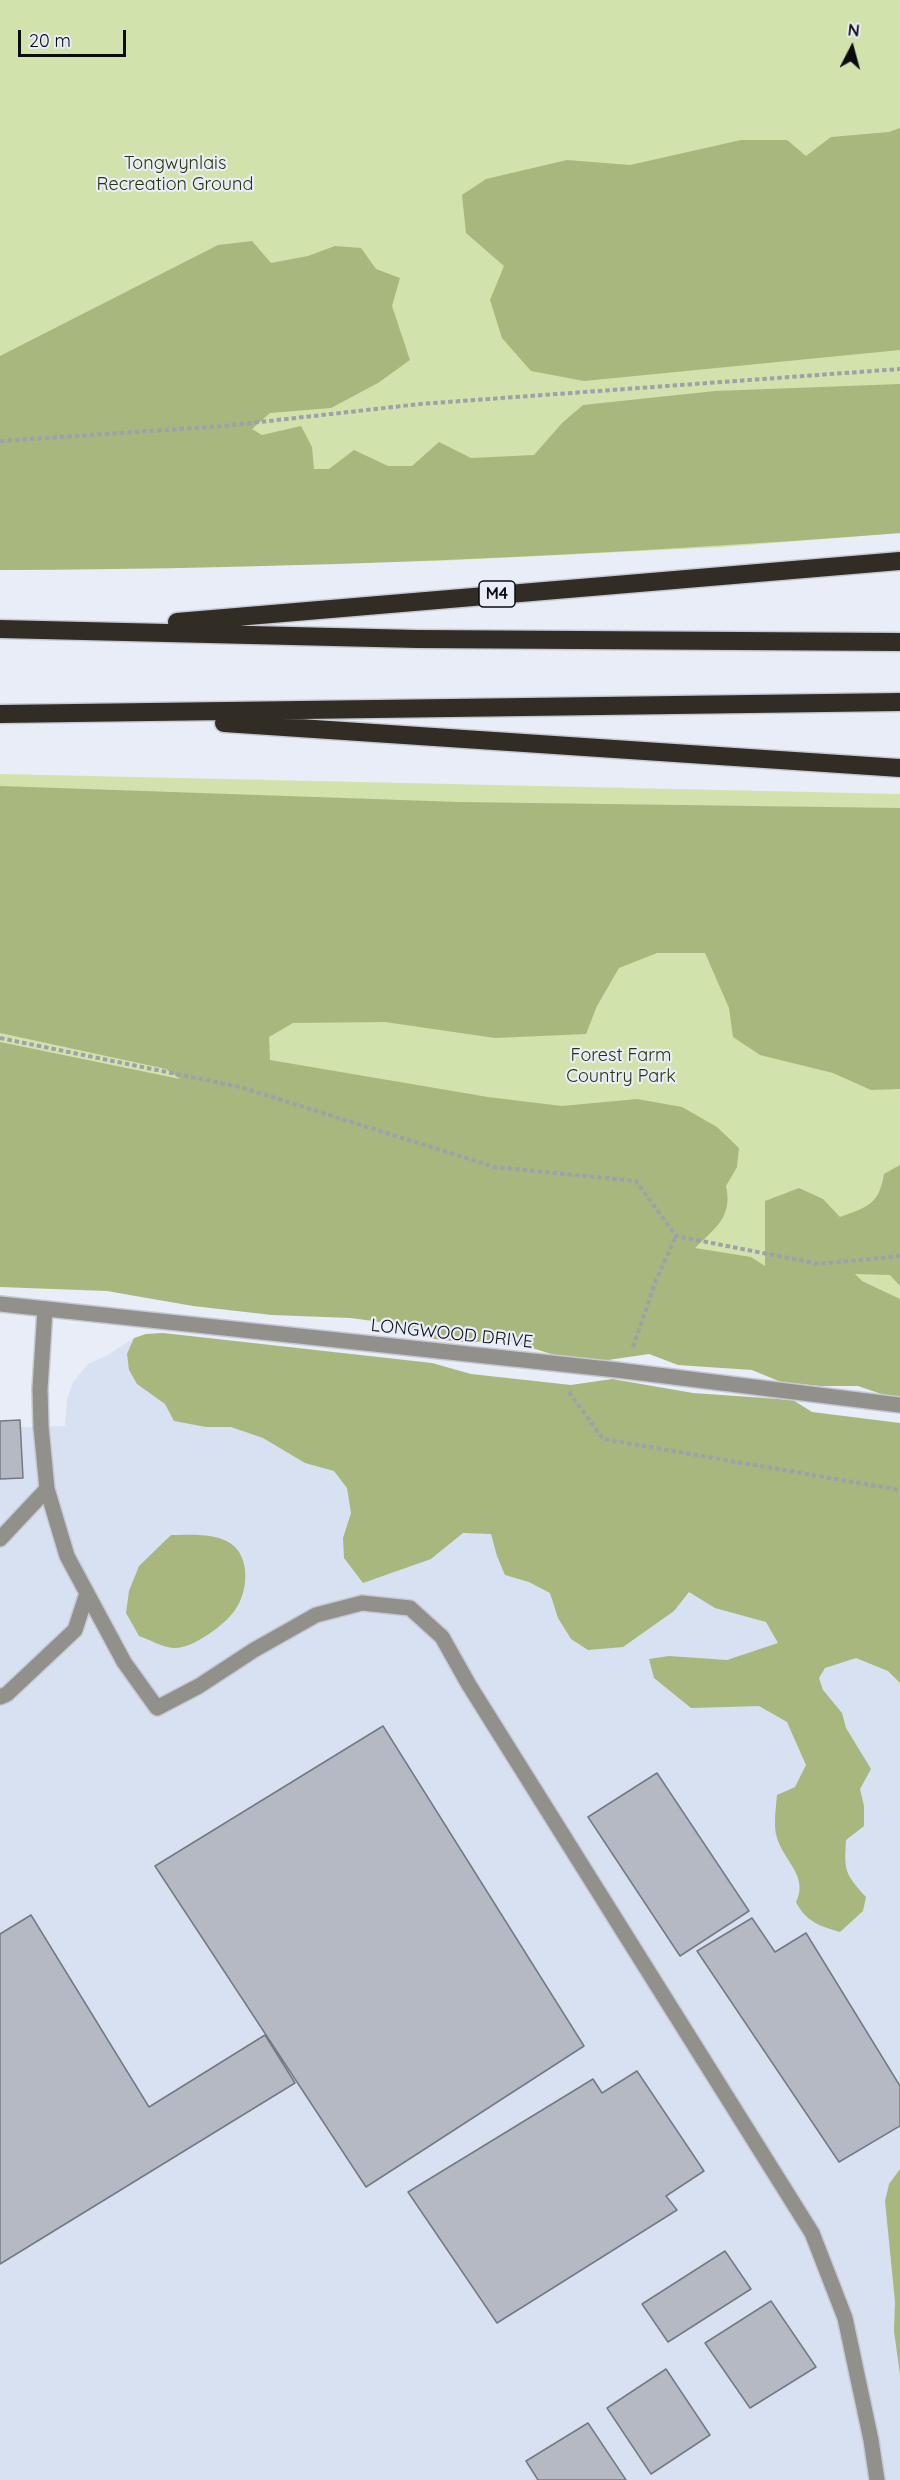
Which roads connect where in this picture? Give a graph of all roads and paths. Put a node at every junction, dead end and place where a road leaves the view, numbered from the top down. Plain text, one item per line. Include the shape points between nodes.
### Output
1 (900, 369) edge
2 (0, 441) edge
3 (900, 561) edge
4 (0, 629) edge
5 (94, 630) junction
6 (900, 642) edge
7 (900, 702) edge
8 (0, 714) edge
9 (99, 714) junction
10 (900, 768) edge
11 (0, 1038) edge
12 (676, 1236) junction
13 (900, 1256) edge
14 (0, 1304) edge
15 (45, 1309) junction
16 (549, 1364) junction
17 (617, 1370) junction
18 (900, 1405) edge
19 (47, 1489) junction
20 (900, 1490) edge
21 (0, 1539) edge
22 (87, 1593) junction
23 (0, 1697) edge
24 (877, 2480) edge

1 - 2 path via 420,404 224,426
3 - 5 highway, M4
4 - 5 highway, M4
5 - 6 highway, M4 via 417,639
7 - 9 highway
8 - 9 highway
9 - 10 highway
11 - 12 path via 240,1087 495,1167 636,1181
12 - 13 path via 819,1264
12 - 17 path via 656,1280 636,1343
14 - 15 street, LONGWOOD DRIVE
15 - 16 street, LONGWOOD DRIVE
15 - 19 street via 40,1389
16 - 17 street, LONGWOOD DRIVE
16 - 20 path via 603,1439
17 - 18 street, LONGWOOD DRIVE
19 - 21 street
19 - 22 street via 67,1556
22 - 23 street via 75,1630
22 - 24 street via 124,1662 158,1708 316,1615 362,1603 410,1608 442,1637 812,2233 844,2318

